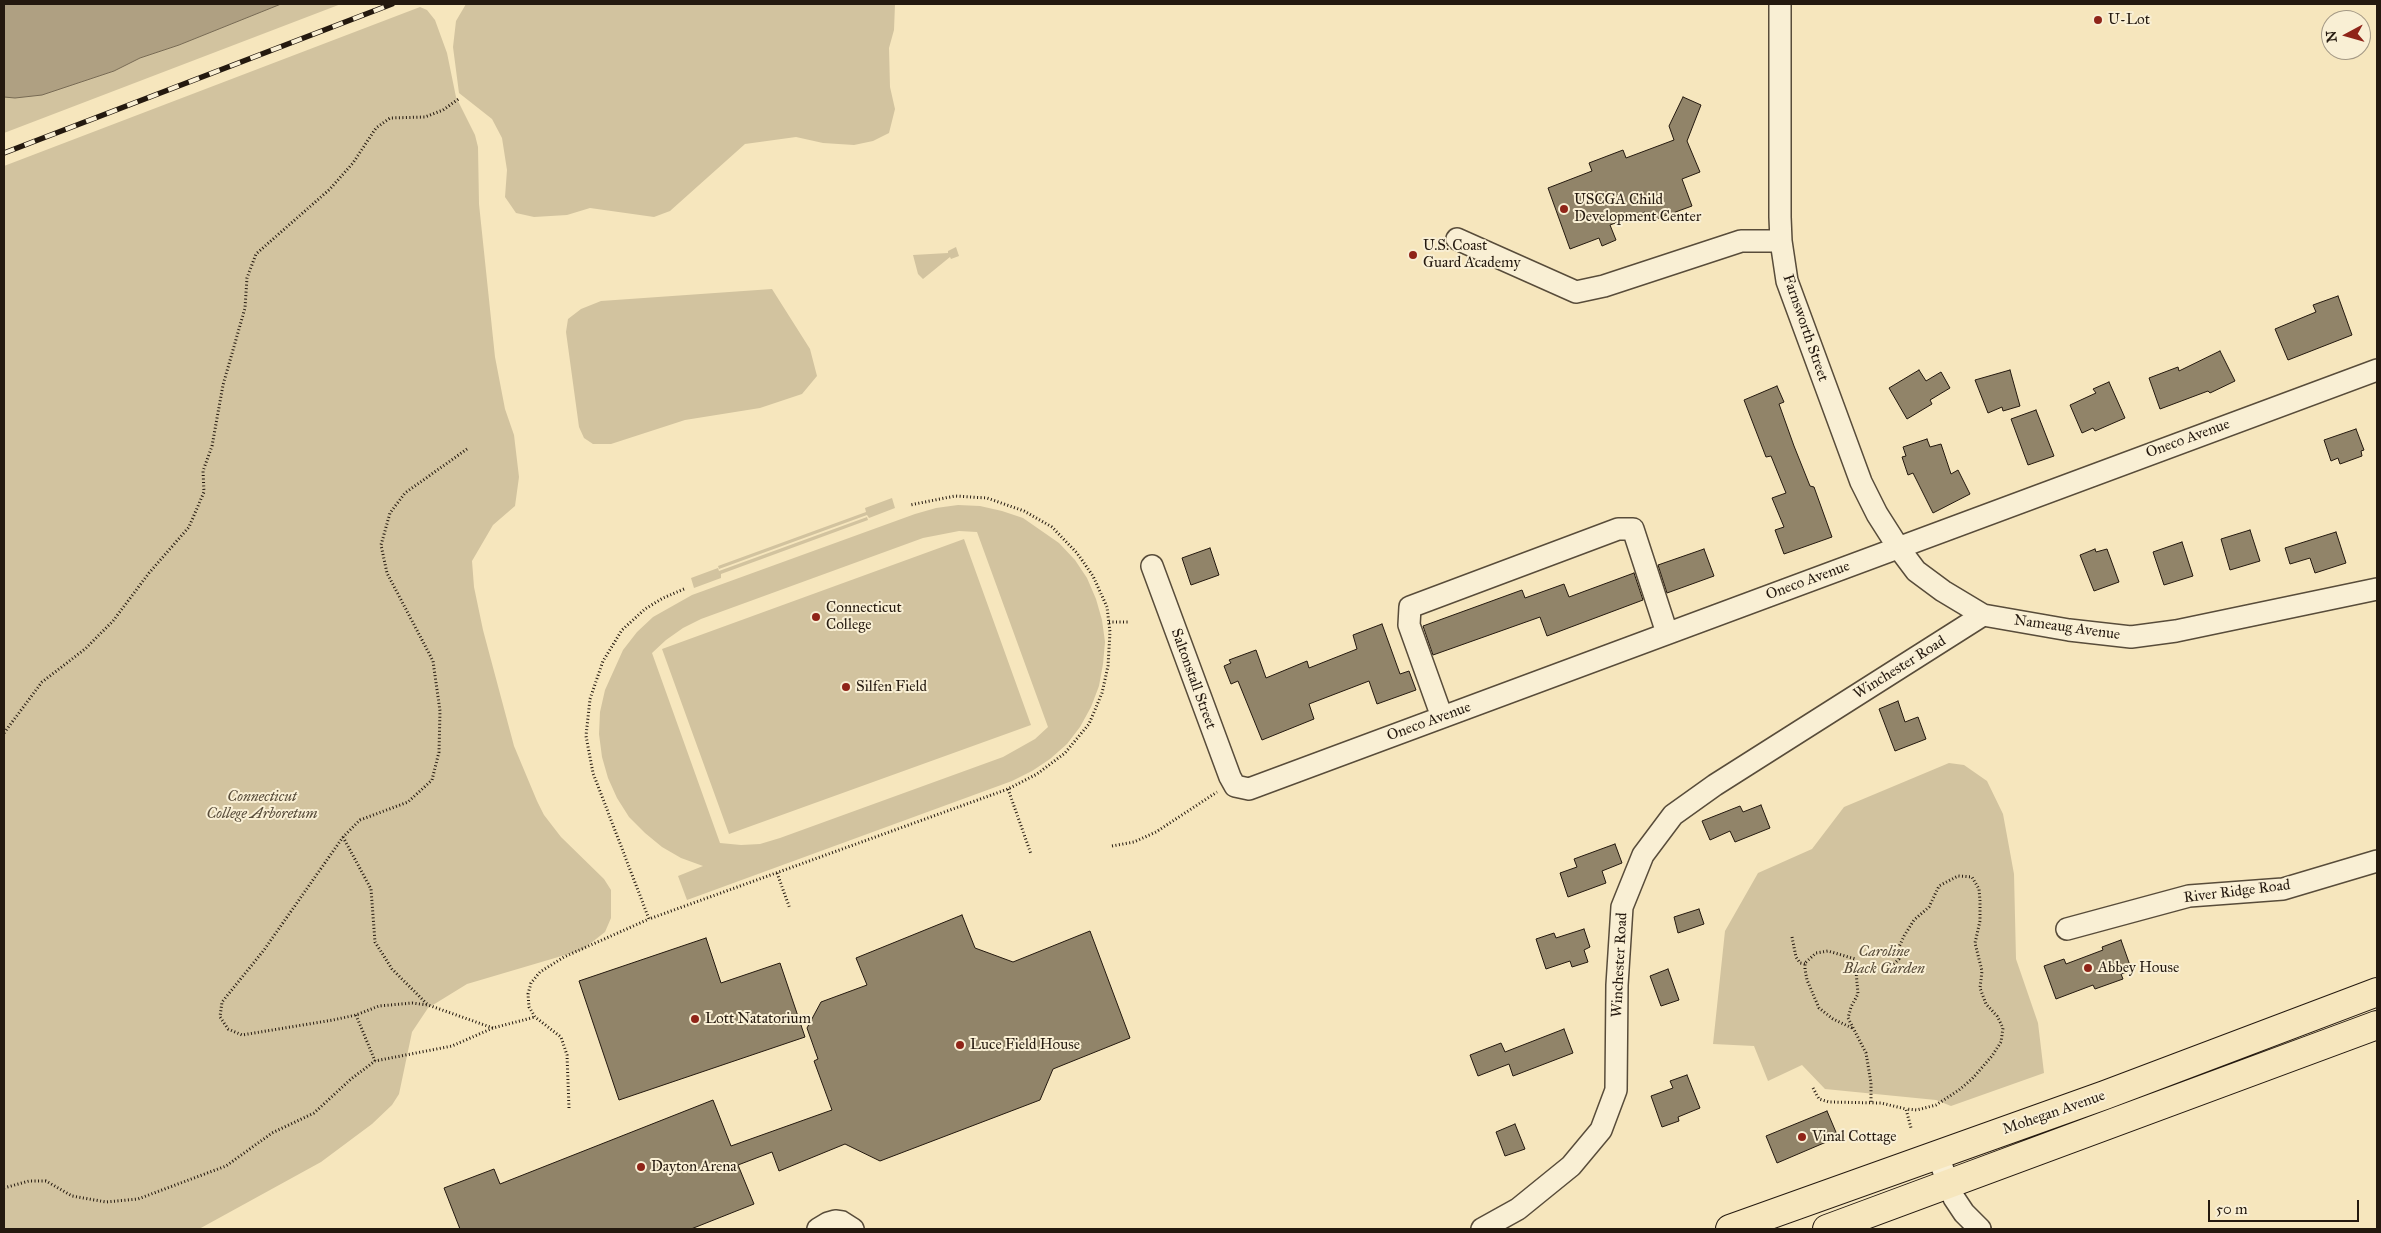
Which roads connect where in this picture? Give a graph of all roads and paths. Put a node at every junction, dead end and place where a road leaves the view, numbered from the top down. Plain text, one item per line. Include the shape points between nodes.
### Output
1 (1780, 4) edge
2 (460, 98) dead end
3 (1457, 239) dead end
4 (1780, 241) junction
5 (2377, 370) edge
6 (467, 449) dead end
7 (910, 505) dead end
8 (1898, 547) junction
9 (1152, 566) dead end
10 (684, 589) dead end
11 (2377, 589) edge
12 (1983, 614) junction
13 (1109, 622) junction
14 (1130, 622) dead end
15 (1667, 633) junction
16 (1442, 717) junction
17 (4, 733) edge
18 (1236, 785) junction
19 (1008, 789) junction
20 (343, 837) junction
21 (1112, 846) dead end
22 (1031, 854) dead end
23 (2377, 861) edge
24 (777, 873) junction
25 (790, 909) dead end
26 (649, 919) junction
27 (2067, 929) dead end
28 (1792, 937) dead end
29 (1805, 964) junction
30 (1856, 971) junction
31 (2377, 992) edge
32 (428, 1004) junction
33 (356, 1015) junction
34 (535, 1017) junction
35 (2377, 1025) edge
36 (493, 1028) junction
37 (1852, 1028) junction
38 (375, 1060) junction
39 (1814, 1088) dead end
40 (1871, 1102) junction
41 (569, 1108) dead end
42 (1906, 1109) junction
43 (1911, 1128) dead end
44 (1937, 1154) junction
45 (1949, 1184) junction
46 (4, 1188) edge
47 (818, 1229) edge
48 (853, 1229) edge
49 (1482, 1229) edge
50 (1730, 1229) edge
51 (1827, 1229) edge
52 (1980, 1229) edge

1 - 4 street, Farnsworth Street
2 - 17 path via 426,117 390,118 376,128 353,163 330,189 256,254 247,278 245,308 203,472 204,492 190,527 149,573 113,621 42,682
3 - 4 street via 1576,292 1604,286 1741,241
4 - 8 street, Farnsworth Street via 1794,301 1861,482
5 - 8 street, Oneco Avenue
6 - 20 path via 405,493 390,513 381,546 387,573 433,661 440,711 439,752 432,780 408,802 360,820
7 - 13 path via 955,496 987,498 1024,511 1052,527 1093,576 1107,607
8 - 12 street, Nameaug Avenue via 1916,571
8 - 15 street, Oneco Avenue
9 - 18 street, Saltonstall Street
10 - 26 path via 646,609 622,630 603,661 590,699 586,736 594,773
11 - 12 street, Nameaug Avenue via 2176,631 2131,637 2069,630
12 - 49 street, Winchester Road via 1673,815 1643,855 1622,907 1616,1090 1601,1130 1571,1166 1518,1209
13 - 14 path
13 - 19 path via 1108,666 1102,693 1089,724 1066,753 1037,774
15 - 16 street, Oneco Avenue
15 - 16 street via 1633,529 1618,530 1428,600 1410,607 1408,625
16 - 18 street, Oneco Avenue via 1249,789
18 - 21 path via 1156,832 1134,842
19 - 22 path
19 - 24 path
20 - 32 path via 371,889 375,942 392,969
20 - 33 path via 264,950 222,1002 220,1017 228,1029 242,1035
23 - 27 street, River Ridge Road via 2283,889 2189,896
24 - 25 path
24 - 26 path
26 - 34 path via 564,957 540,972 531,982 528,994 529,1007
28 - 29 path via 1796,957
29 - 30 path via 1816,953 1828,951 1855,959
29 - 37 path via 1807,980 1818,1008 1833,1020
30 - 37 path via 1858,994 1848,1018
30 - 42 path via 1893,965 1898,959 1904,936 1928,907 1939,886 1958,876 1972,877 1979,889 1980,901 1975,943 1982,972 1980,988 1986,1004 2003,1028 2001,1042 1972,1079 1959,1090 1936,1105
31 - 44 highway, Mohegan Avenue via 2105,1095
32 - 33 path via 379,1006
32 - 36 path
33 - 38 path
34 - 36 path
34 - 41 path via 561,1037 567,1055
35 - 45 highway, Mohegan Avenue
36 - 38 path via 452,1046
37 - 40 path via 1866,1053
38 - 46 path via 314,1114 272,1133 226,1166 138,1199 106,1202 72,1196 51,1183 29,1180
39 - 40 path via 1819,1099 1837,1103
40 - 42 path
42 - 43 path
44 - 45 street
44 - 50 highway, Mohegan Avenue
45 - 51 highway, Mohegan Avenue
45 - 52 street via 1959,1206
47 - 48 street via 835,1221

